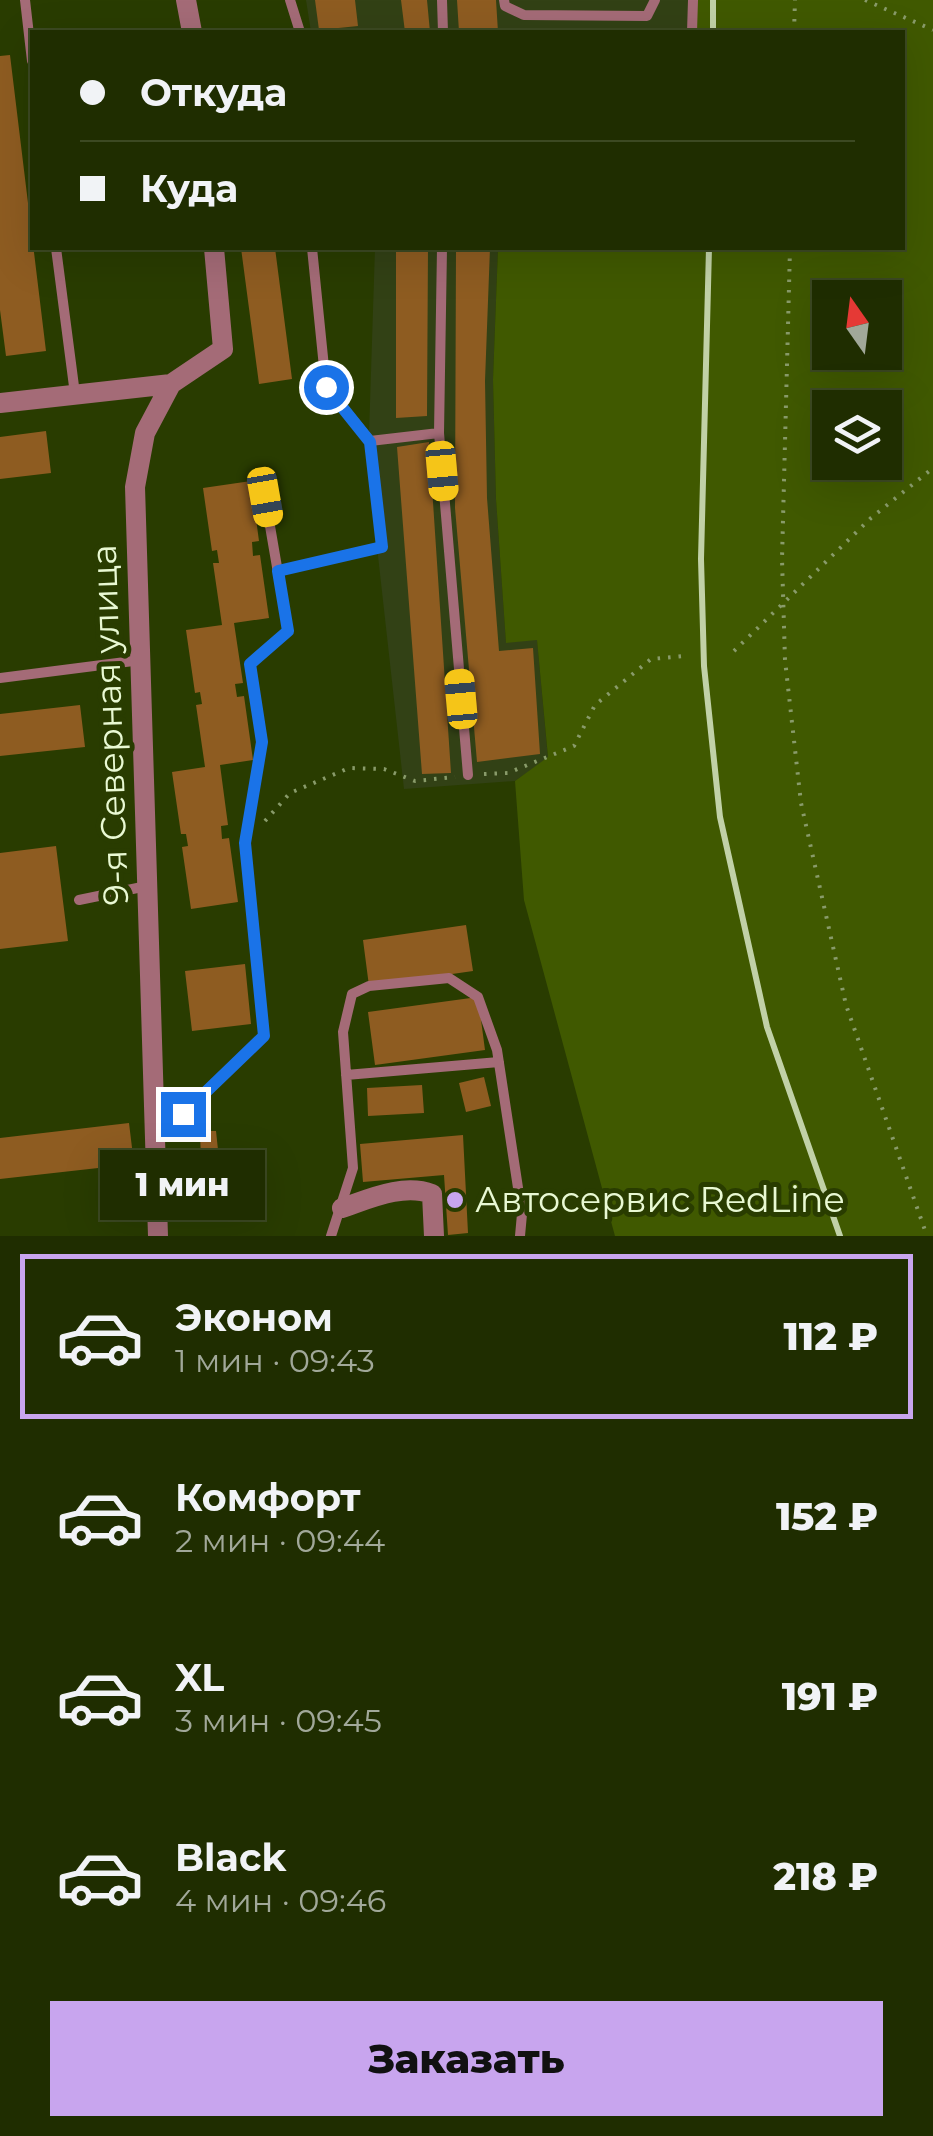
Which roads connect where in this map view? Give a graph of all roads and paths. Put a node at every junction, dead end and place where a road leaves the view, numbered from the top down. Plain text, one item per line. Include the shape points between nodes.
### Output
1 (25, 0) edge
2 (186, 0) edge
3 (290, 0) edge
4 (442, 0) edge
5 (504, 0) edge
6 (655, 0) edge
7 (693, 0) edge
8 (795, 0) edge
9 (865, 0) edge
10 (192, 30) edge
11 (300, 30) edge
12 (443, 30) edge
13 (692, 30) edge
14 (794, 30) edge
15 (933, 30) edge
16 (30, 44) edge
17 (56, 250) edge
18 (214, 250) edge
19 (312, 250) edge
20 (442, 250) edge
21 (790, 250) edge
22 (172, 384) junction
23 (75, 394) junction
24 (0, 403) edge
25 (440, 433) junction
26 (370, 442) junction
27 (933, 468) edge
28 (265, 497) dead end
29 (278, 571) junction
30 (783, 603) junction
31 (734, 650) dead end
32 (141, 660) junction
33 (0, 678) edge
34 (468, 775) dead end
35 (148, 886) junction
36 (79, 900) dead end
37 (499, 1062) junction
38 (346, 1075) junction
39 (156, 1140) junction
40 (342, 1208) junction
41 (158, 1236) edge
42 (331, 1236) edge
43 (434, 1236) edge
44 (520, 1236) edge
45 (927, 1236) edge

1 - 16 lane
2 - 10 street
3 - 11 lane
4 - 12 lane
5 - 6 lane via 524,15 647,16
7 - 13 lane
8 - 14 path
9 - 15 path
17 - 23 lane
18 - 22 street, 9-я Северная улица via 223,348
19 - 26 lane via 326,387
20 - 25 lane
21 - 30 path
22 - 23 street
22 - 32 street, 9-я Северная улица via 145,433 135,486
23 - 24 street
25 - 26 lane
25 - 34 lane
26 - 29 lane via 382,547
27 - 30 path
28 - 29 lane
29 - 39 lane via 288,631 250,664 262,742 245,843 264,1036
30 - 31 path
30 - 45 path via 800,804 846,1005
32 - 33 lane
32 - 35 street, 9-я Северная улица
35 - 36 lane
35 - 39 street, 9-я Северная улица
37 - 38 lane
37 - 38 lane via 478,997 449,978 352,994 343,1032
37 - 44 lane
38 - 40 lane via 353,1168
39 - 41 street, 9-я Северная улица
40 - 42 lane
40 - 43 street via 384,1193 423,1191 432,1194

